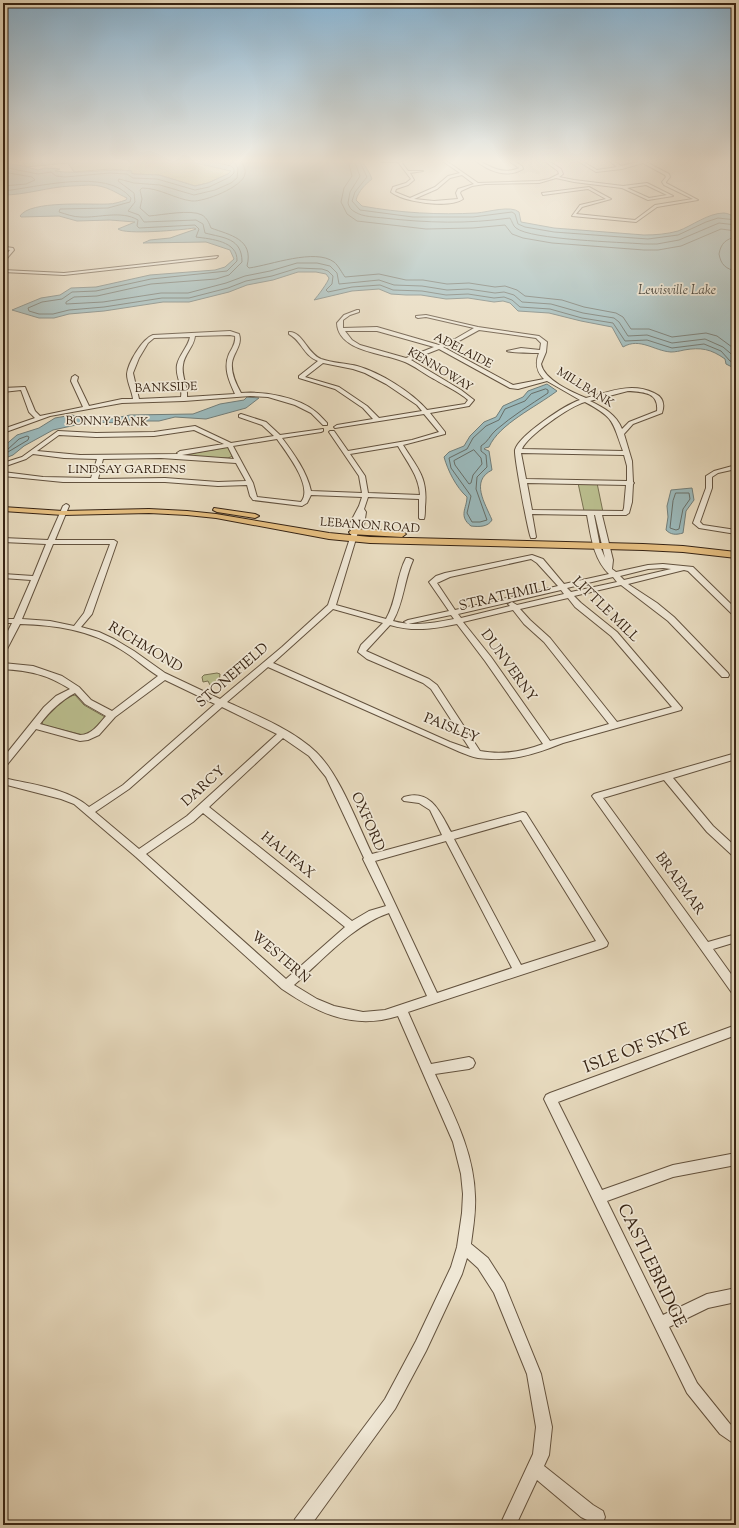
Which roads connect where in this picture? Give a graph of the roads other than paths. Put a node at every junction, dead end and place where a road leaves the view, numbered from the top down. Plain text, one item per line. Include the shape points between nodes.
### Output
1 (6, 248) dead end
2 (3, 253) edge
3 (9, 254) junction
4 (216, 257) dead end
5 (3, 262) edge
6 (3, 271) edge
7 (357, 311) dead end
8 (418, 317) dead end
9 (478, 328) junction
10 (342, 330) junction
11 (291, 333) dead end
12 (193, 335) junction
13 (439, 347) junction
14 (510, 351) dead end
15 (543, 352) junction
16 (322, 360) junction
17 (407, 360) junction
18 (75, 377) dead end
19 (550, 379) junction
20 (3, 390) edge
21 (239, 395) junction
22 (184, 399) junction
23 (136, 400) junction
24 (586, 400) junction
25 (87, 408) junction
26 (426, 412) junction
27 (241, 416) dead end
28 (38, 418) junction
29 (378, 420) junction
30 (615, 420) junction
31 (633, 422) junction
32 (325, 424) junction
33 (335, 429) junction
34 (320, 430) junction
35 (3, 431) edge
36 (620, 435) junction
37 (279, 437) junction
38 (229, 444) junction
39 (399, 444) junction
40 (518, 451) junction
41 (32, 452) junction
42 (347, 453) junction
43 (627, 453) junction
44 (163, 456) junction
45 (100, 458) junction
46 (238, 461) junction
47 (3, 465) edge
48 (736, 467) edge
49 (3, 474) edge
50 (94, 481) junction
51 (523, 481) junction
52 (250, 483) junction
53 (631, 483) junction
54 (308, 494) junction
55 (365, 496) junction
56 (422, 497) junction
57 (3, 502) edge
58 (3, 509) edge
59 (65, 509) junction
60 (529, 512) junction
61 (590, 513) junction
62 (598, 513) junction
63 (422, 518) dead end
64 (736, 532) edge
65 (354, 535) junction
66 (533, 537) junction
67 (3, 540) edge
68 (51, 542) junction
69 (601, 542) junction
70 (736, 549) edge
71 (736, 555) edge
72 (409, 560) dead end
73 (685, 568) junction
74 (615, 575) junction
75 (3, 576) edge
76 (35, 578) junction
77 (433, 582) joint
78 (623, 583) junction
79 (562, 587) junction
80 (570, 595) junction
81 (508, 600) junction
82 (332, 606) junction
83 (515, 608) junction
84 (453, 612) junction
85 (736, 613) edge
86 (3, 621) edge
87 (17, 621) junction
88 (459, 621) junction
89 (388, 622) junction
90 (401, 624) junction
91 (76, 628) junction
92 (3, 650) edge
93 (267, 664) junction
94 (3, 666) edge
95 (725, 675) dead end
96 (164, 676) junction
97 (76, 688) junction
98 (223, 703) junction
99 (678, 708) joint
100 (112, 715) junction
101 (34, 725) junction
102 (615, 726) junction
103 (282, 734) junction
104 (464, 734) junction
105 (549, 746) junction
106 (455, 747) junction
107 (478, 755) junction
108 (736, 756) edge
109 (3, 764) edge
110 (666, 776) junction
111 (3, 781) edge
112 (408, 799) dead end
113 (203, 808) junction
114 (89, 811) junction
115 (448, 837) junction
116 (736, 853) edge
117 (139, 854) junction
118 (368, 859) junction
119 (392, 908) junction
120 (352, 927) junction
121 (736, 938) edge
122 (706, 948) junction
123 (518, 970) junction
124 (286, 986) junction
125 (736, 990) edge
126 (434, 998) junction
127 (401, 1009) junction
128 (736, 1030) edge
129 (469, 1063) dead end
130 (428, 1070) junction
131 (550, 1099) joint
132 (736, 1159) edge
133 (598, 1198) junction
134 (464, 1247) junction
135 (736, 1295) edge
136 (660, 1324) junction
137 (736, 1437) edge
138 (536, 1469) junction
139 (597, 1517) dead end
140 (301, 1525) edge
141 (508, 1525) edge

1 - 3 street via 12,249
2 - 3 street
3 - 5 street
4 - 6 street via 64,274
7 - 10 street via 342,319
8 - 9 street via 426,316
9 - 13 street
9 - 15 street via 514,334 535,342
10 - 13 street, ADELAIDE via 377,329
10 - 17 street, KENNOWAY via 345,337 355,344
11 - 16 street via 299,338 312,356
12 - 21 street via 238,336 230,359 229,373
12 - 22 street via 192,343 180,362 180,374 185,386
12 - 23 street via 150,337 133,363 130,373
13 - 17 street
13 - 19 street, ADELAIDE via 512,388
14 - 15 street
15 - 19 street, MILLBANK via 540,368
16 - 26 street via 372,374 413,400
16 - 29 street via 301,377 337,388 365,407
17 - 26 street, KENNOWAY via 471,400 467,405
18 - 25 street via 74,382
19 - 24 street, MILLBANK
20 - 28 street via 20,388 25,391 32,412
21 - 22 street, BANKSIDE
21 - 32 street, BANKSIDE via 261,394 293,402 313,412
22 - 23 street, BANKSIDE
23 - 25 street, BANKSIDE
24 - 30 street, MILLBANK
24 - 31 street via 628,389 643,390 658,397 660,412
24 - 40 street via 569,406 542,424 521,443
25 - 28 street, BANKSIDE
26 - 29 street
26 - 39 street via 443,433
27 - 37 street via 264,422
28 - 35 street, BANKSIDE
29 - 33 street
30 - 31 street
30 - 36 street, MILLBANK
31 - 36 street
32 - 33 street via 332,424
32 - 34 street
33 - 34 street via 326,432
33 - 42 street
34 - 37 street
36 - 43 street, MILLBANK
37 - 38 street
37 - 54 street via 303,476
38 - 41 street, BONNY BANK via 195,428 154,434 96,435 61,432
38 - 44 street
38 - 46 street
39 - 42 street
39 - 56 street via 419,476
40 - 43 street
40 - 51 street
41 - 45 street
41 - 47 street, BONNY BANK via 20,460
42 - 55 street via 362,476
43 - 53 street, MILLBANK
44 - 45 street
44 - 46 street
45 - 50 street
46 - 52 street
48 - 64 street via 715,472 708,478 709,488 696,523 698,526
49 - 50 street, LINDSAY GARDENS
50 - 52 street, LINDSAY GARDENS
51 - 53 street
51 - 60 street
52 - 54 street via 254,499 302,504
53 - 62 street, MILLBANK via 626,513
54 - 55 street
55 - 56 street
55 - 65 street via 361,510 362,525
56 - 63 street
57 - 59 main road, LEBANON ROAD
58 - 59 main road, LEBANON ROAD
59 - 65 main road, LEBANON ROAD via 216,516 303,533
59 - 68 street
60 - 61 street
60 - 66 street
61 - 62 street
61 - 69 street
62 - 69 street
65 - 66 main road, LEBANON ROAD
65 - 69 main road, LEBANON ROAD
65 - 82 street, STONEFIELD
66 - 69 main road, LEBANON ROAD
67 - 68 street
68 - 76 street
68 - 91 street via 114,542 88,614
69 - 70 main road, LEBANON ROAD via 682,542
69 - 71 main road, LEBANON ROAD
69 - 74 street via 601,560
72 - 89 street via 402,576 395,609
73 - 74 street, STRATHMILL via 648,567
73 - 78 street, STRATHMILL
73 - 85 street via 692,570
74 - 78 street
74 - 79 street, STRATHMILL
75 - 76 street
76 - 87 street
77 - 79 street, LITTLE MILL via 448,575 532,558 540,561
77 - 84 street, DUNVERNY
78 - 80 street, STRATHMILL
78 - 95 street via 666,614
79 - 80 street, LITTLE MILL
79 - 81 street, STRATHMILL
80 - 83 street, STRATHMILL
80 - 99 street, LITTLE MILL via 582,609 614,634
81 - 83 street
81 - 84 street, STRATHMILL
82 - 89 street, STRATHMILL
82 - 93 street, STONEFIELD
83 - 88 street, STRATHMILL
83 - 102 street via 548,640
84 - 88 street, DUNVERNY
84 - 90 street, STRATHMILL
86 - 87 street, RICHMOND
87 - 91 street, RICHMOND
87 - 92 street
88 - 90 street, STRATHMILL via 421,627 406,627
88 - 105 street, DUNVERNY
89 - 90 street, STRATHMILL
89 - 104 street via 362,650 363,653 426,681 439,694
91 - 96 street, RICHMOND via 109,639
93 - 98 street, STONEFIELD
93 - 106 street, PAISLEY
94 - 97 street via 19,666 46,673
96 - 98 street, RICHMOND
96 - 100 street
97 - 100 street via 88,702
97 - 101 street via 53,704
98 - 103 street, OXFORD
98 - 114 street, STONEFIELD via 126,787
99 - 102 street, PAISLEY
100 - 101 street via 96,733 85,738
101 - 109 street
102 - 105 street, PAISLEY
103 - 113 street, DARCY
103 - 118 street, OXFORD via 305,748 322,764 332,779
104 - 106 street via 462,743
104 - 107 street
105 - 107 street, PAISLEY via 505,758
106 - 107 street, PAISLEY
108 - 110 street
110 - 116 street via 710,829
110 - 122 street, BRAEMAR via 597,796
111 - 114 street, WESTERN via 63,796
112 - 115 street via 426,801 433,808
113 - 117 street, DARCY
113 - 120 street, HALIFAX
114 - 117 street, WESTERN
115 - 118 street
115 - 123 street
115 - 123 street, WESTERN via 523,816 603,943
117 - 124 street, WESTERN
118 - 119 street, OXFORD
119 - 120 street via 373,914
119 - 126 street, OXFORD
120 - 124 street
121 - 122 street
122 - 125 street, BRAEMAR
123 - 126 street, WESTERN
124 - 127 street, WESTERN via 320,1006 342,1014 363,1017 385,1015
126 - 127 street, WESTERN
127 - 130 street
128 - 131 street, ISLE OF SKYE
129 - 130 street
130 - 134 street via 459,1142 467,1174 469,1213
131 - 133 street, CASTLEBRIDGE
132 - 133 street via 673,1171
133 - 136 street, CASTLEBRIDGE
134 - 138 street via 477,1256 491,1272 534,1374 544,1427 541,1455
134 - 140 street via 457,1269 421,1346 390,1404
135 - 136 street via 707,1301
136 - 137 street, CASTLEBRIDGE via 692,1388 725,1429
138 - 139 street
138 - 141 street

